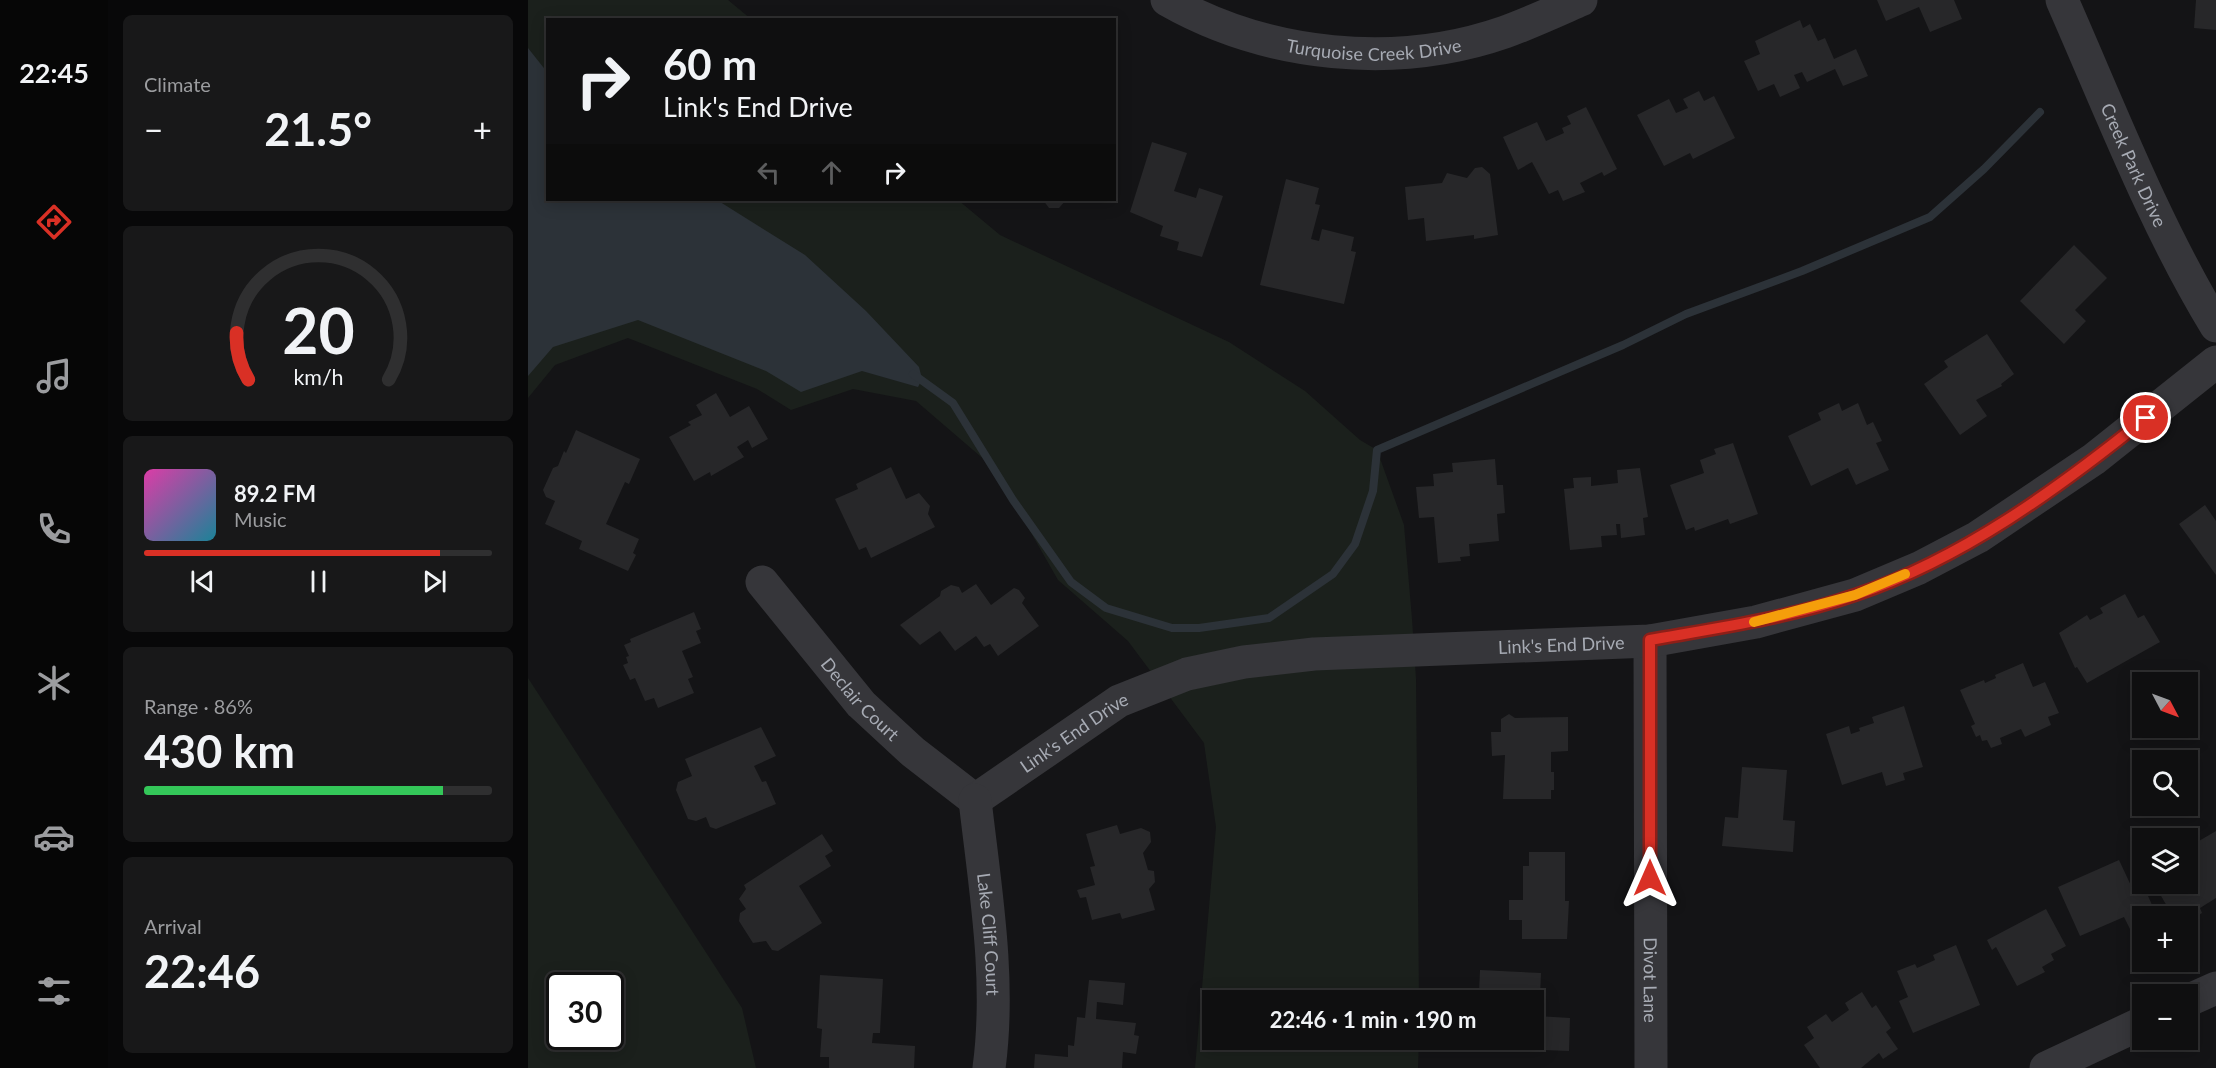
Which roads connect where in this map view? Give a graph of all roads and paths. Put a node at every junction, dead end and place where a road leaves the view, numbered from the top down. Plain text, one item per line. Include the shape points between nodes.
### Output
1 (1167, 0) edge
2 (1581, 0) edge
3 (2062, 0) edge
4 (2216, 326) edge
5 (2216, 362) edge
6 (762, 582) dead end
7 (1650, 640) junction
8 (975, 800) junction
9 (2216, 988) edge
10 (2198, 997) edge
11 (2132, 1028) edge
12 (989, 1068) edge
13 (1651, 1068) edge
14 (2046, 1068) edge

1 - 2 street, Turquoise Creek Drive via 1243,34 1315,50 1369,53 1417,50 1504,33
3 - 4 street, Creek Park Drive via 2146,189
5 - 7 street, Link's End Drive via 2094,459 1978,537 1919,568 1855,595 1778,616
6 - 8 street, Declair Court via 861,704 913,752
7 - 8 street, Link's End Drive via 1314,654 1187,674 1119,701
7 - 13 street, Divot Lane
8 - 12 street, Lake Cliff Court via 990,928 995,1026
9 - 10 street
11 - 14 street

